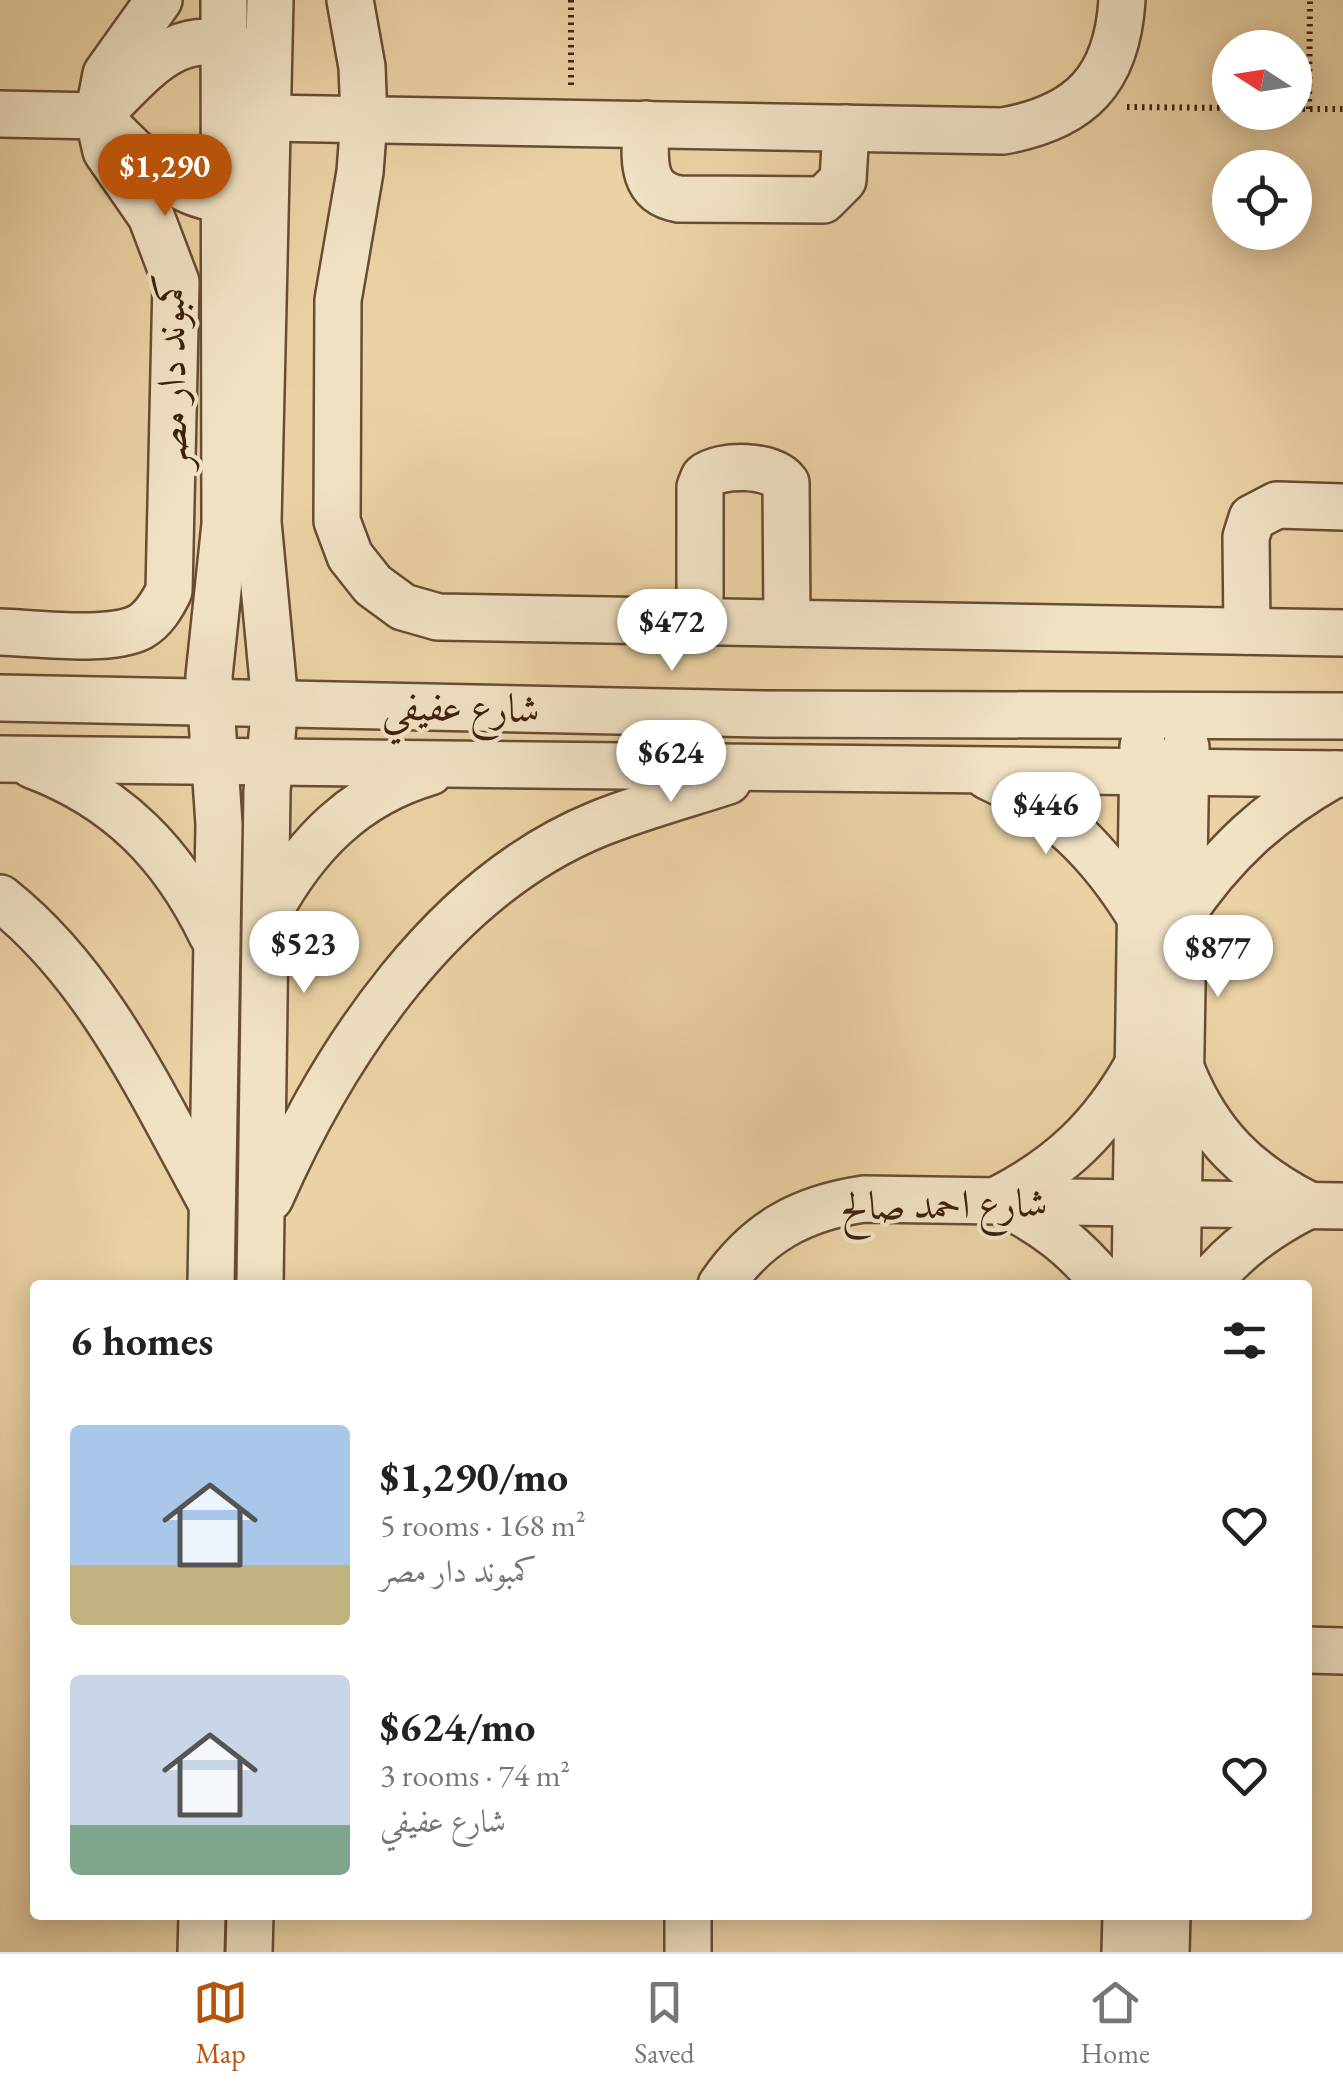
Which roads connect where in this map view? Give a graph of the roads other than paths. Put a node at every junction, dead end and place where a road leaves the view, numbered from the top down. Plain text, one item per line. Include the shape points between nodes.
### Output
1 (159, 0) edge
2 (270, 0) edge
3 (350, 0) edge
4 (1122, 0) edge
5 (224, 21) edge
6 (268, 67) junction
7 (0, 114) edge
8 (98, 116) junction
9 (267, 118) junction
10 (364, 119) junction
11 (646, 124) junction
12 (846, 128) junction
13 (244, 194) junction
14 (1343, 507) edge
15 (700, 622) junction
16 (787, 624) junction
17 (1247, 631) junction
18 (0, 632) edge
19 (1343, 633) edge
20 (0, 698) edge
21 (208, 700) junction
22 (274, 703) junction
23 (1165, 714) junction
24 (1343, 716) edge
25 (8, 759) edge
26 (215, 761) junction
27 (268, 762) junction
28 (451, 766) junction
29 (764, 768) junction
30 (976, 771) junction
31 (1164, 774) junction
32 (1340, 774) edge
33 (0, 898) edge
34 (268, 914) junction
35 (1160, 916) junction
36 (216, 943) junction
37 (1159, 1065) junction
38 (997, 1200) junction
39 (212, 1204) junction
40 (1157, 1204) junction
41 (1326, 1206) edge
42 (261, 1218) junction
43 (211, 1280) edge
44 (260, 1280) edge
45 (724, 1280) edge
46 (1102, 1280) edge
47 (1136, 1280) edge
48 (1176, 1280) edge
49 (1210, 1280) edge
50 (1312, 1650) edge
51 (1343, 1651) edge

1 - 8 street via 106,74
2 - 6 street
3 - 10 street
4 - 12 street via 1117,43 1102,78 1075,106 1041,124 1004,130
5 - 6 street
5 - 8 street via 176,46
5 - 13 street
6 - 9 street
7 - 8 street
8 - 13 street via 144,161 198,193
8 - 18 street, كمبوند دار مصر via 106,151 151,216 176,282 170,592 149,620 117,634
9 - 10 street
9 - 13 street
10 - 11 street
10 - 15 street via 336,339 337,521 350,556 373,585 403,606 438,618
11 - 12 street
11 - 12 street via 646,176 660,193 680,199 822,200 843,180
13 - 21 street
13 - 22 street via 258,522
14 - 17 street via 1277,506 1252,518 1246,537
15 - 16 street
15 - 16 street via 700,488 704,476 720,469 773,471 786,483
16 - 17 street
17 - 19 street
20 - 21 street, شارع عفيفي
21 - 22 street, شارع عفيفي
21 - 26 street
22 - 23 street, شارع عفيفي
22 - 27 street
23 - 24 street, شارع عفيفي
23 - 31 street
25 - 26 street, شارع عفيفي
25 - 36 street via 69,779 117,808 169,862
26 - 27 street, شارع عفيفي
26 - 36 street
27 - 28 street, شارع عفيفي
27 - 34 street
28 - 29 street, شارع عفيفي
28 - 34 street via 361,802 292,871
29 - 30 street, شارع عفيفي
29 - 42 street via 596,825 523,867 457,919 399,980 350,1048 303,1123
30 - 31 street, شارع عفيفي
30 - 35 street via 1065,824
31 - 32 street, شارع عفيفي
31 - 35 street
32 - 35 street via 1247,832
33 - 39 street via 66,962 113,1026
34 - 42 street
35 - 37 street
36 - 39 street
37 - 38 street via 1042,1177
37 - 40 street
37 - 41 street via 1228,1150 1265,1182
38 - 40 street, شارع احمد صالح
38 - 45 street, شارع احمد صالح via 829,1204 765,1235
38 - 46 street via 1041,1222
39 - 43 street
40 - 41 street, شارع احمد صالح
40 - 47 street
40 - 48 street
41 - 49 street via 1266,1227
42 - 44 street
50 - 51 street

